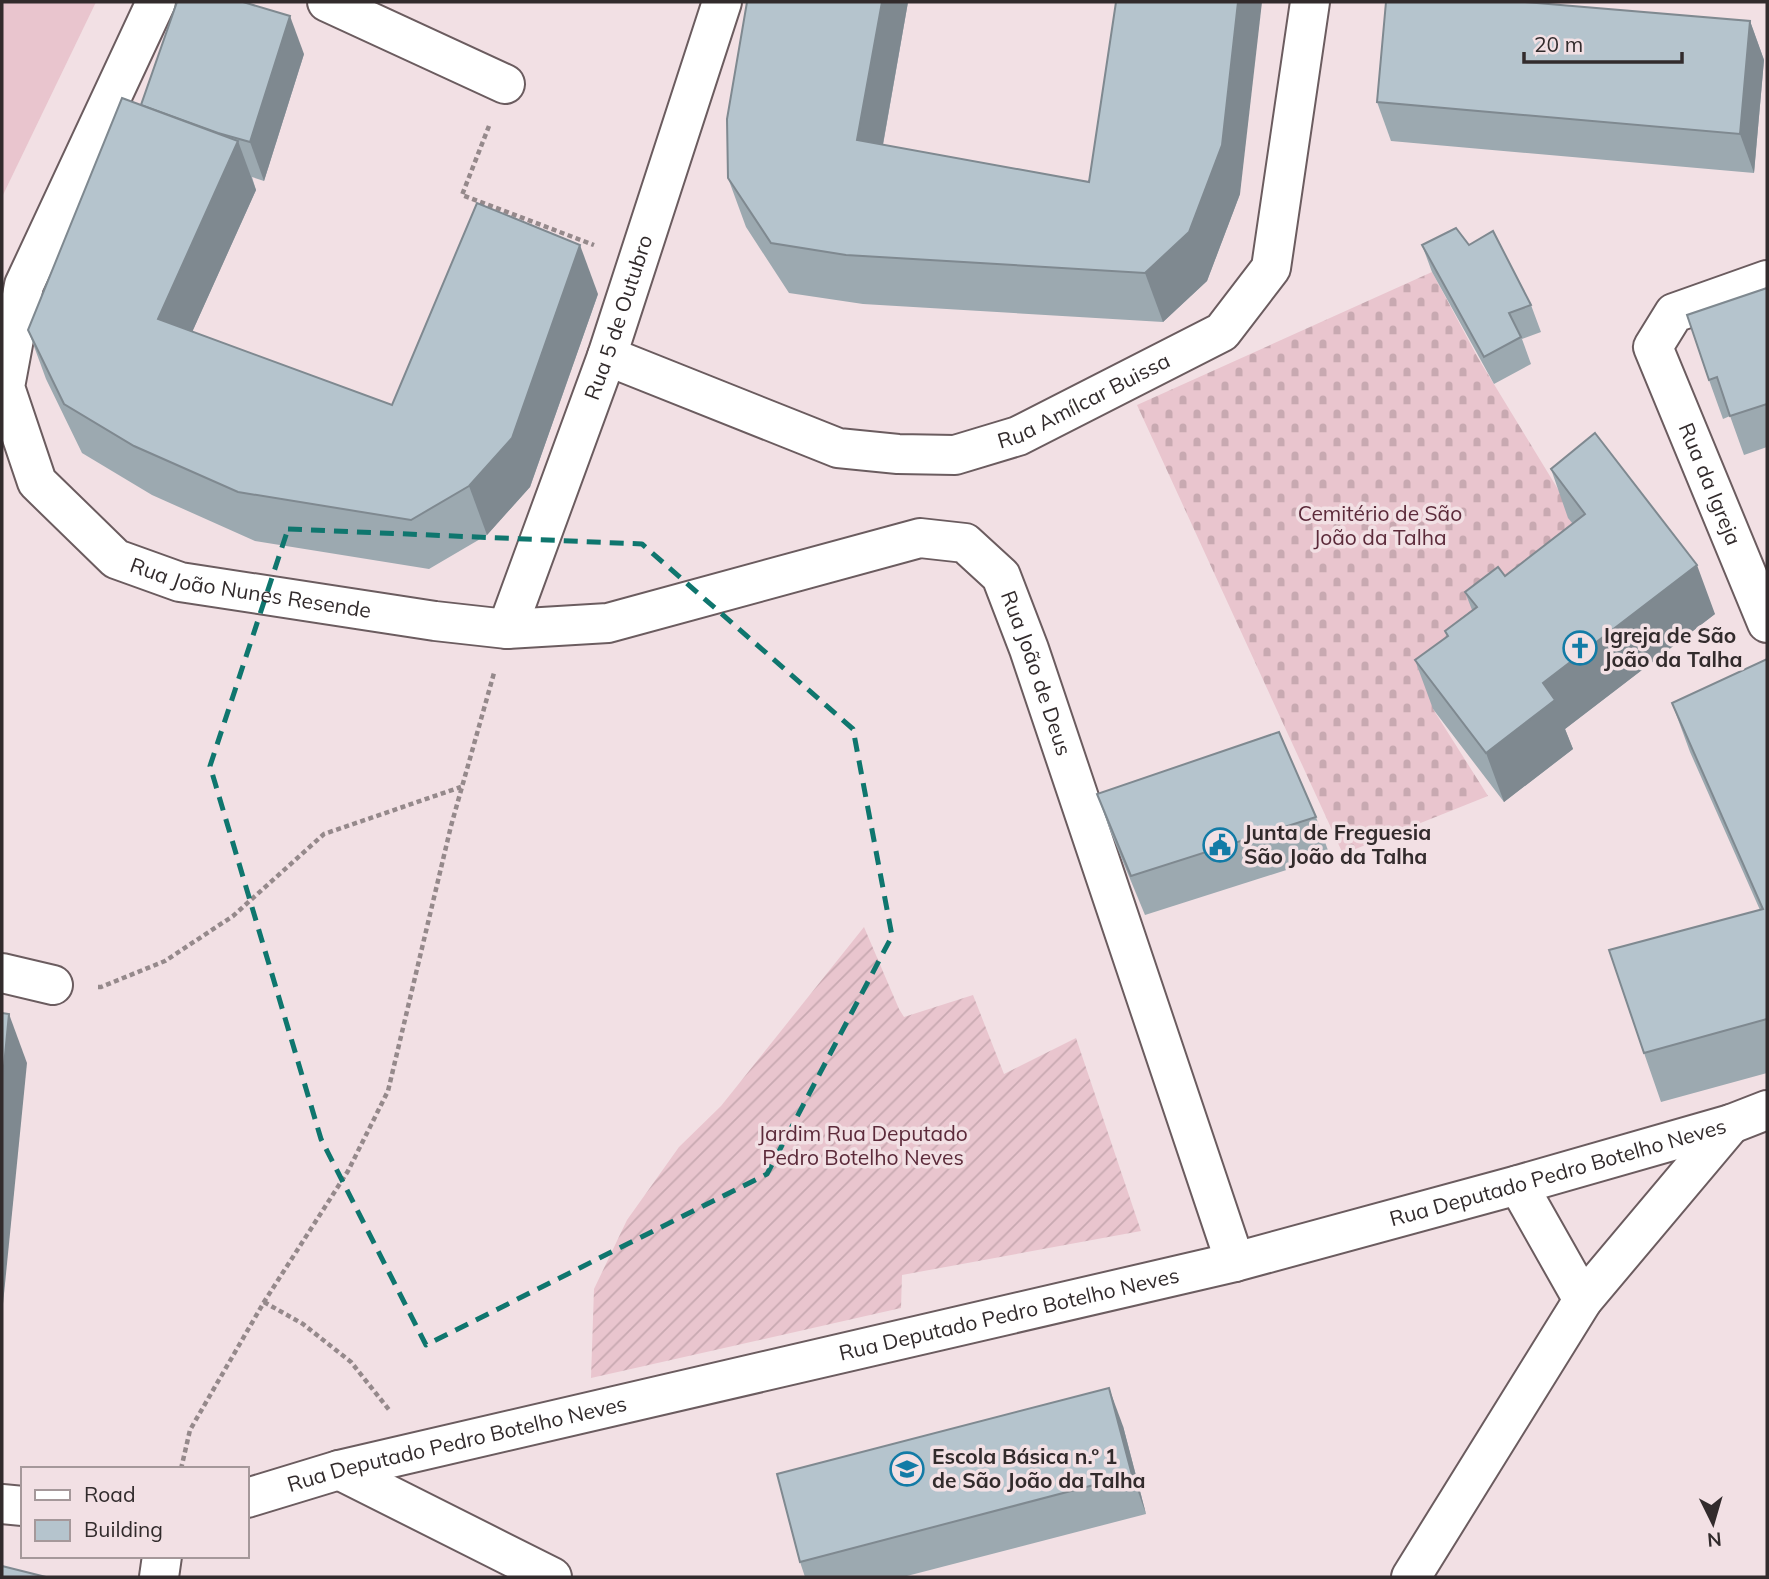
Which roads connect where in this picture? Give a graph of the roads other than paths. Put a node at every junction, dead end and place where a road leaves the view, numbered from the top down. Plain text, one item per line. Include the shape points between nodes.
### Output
1 (156, 2) edge
2 (327, 2) edge
3 (722, 2) edge
4 (1310, 2) edge
5 (505, 84) road end
6 (1767, 280) edge
7 (607, 356) junction
8 (1767, 623) edge
9 (507, 629) junction
10 (2, 973) edge
11 (53, 985) road end
12 (1767, 1110) edge
13 (1731, 1124) junction
14 (1518, 1185) junction
15 (1235, 1262) junction
16 (1583, 1300) junction
17 (339, 1469) junction
18 (248, 1498) edge
19 (2, 1504) edge
20 (21, 1506) edge
21 (162, 1558) edge
22 (159, 1577) edge
23 (552, 1577) edge
24 (1411, 1577) edge

1 - 9 street, Rua João Nunes Resende via 24,285 5,387 37,482 116,559 180,582
2 - 5 street
3 - 7 street, Rua 5 de Outubro
4 - 7 street, Rua Amílcar Buissa via 1271,268 1222,332 1018,436 955,455 838,448
6 - 8 street, Rua da Igreja via 1674,313 1653,347
7 - 9 street, Rua 5 de Outubro
9 - 15 street, Rua João de Deus via 608,623 919,538 965,543 1001,576 1029,649
10 - 11 street
12 - 13 street, Rua Deputado Pedro Botelho Neves
13 - 14 street, Rua Deputado Pedro Botelho Neves
13 - 16 street
14 - 15 street, Rua Deputado Pedro Botelho Neves
14 - 16 street
15 - 17 street, Rua Deputado Pedro Botelho Neves
16 - 24 street
17 - 18 street, Rua Deputado Pedro Botelho Neves
17 - 23 street
19 - 20 street
21 - 22 street

